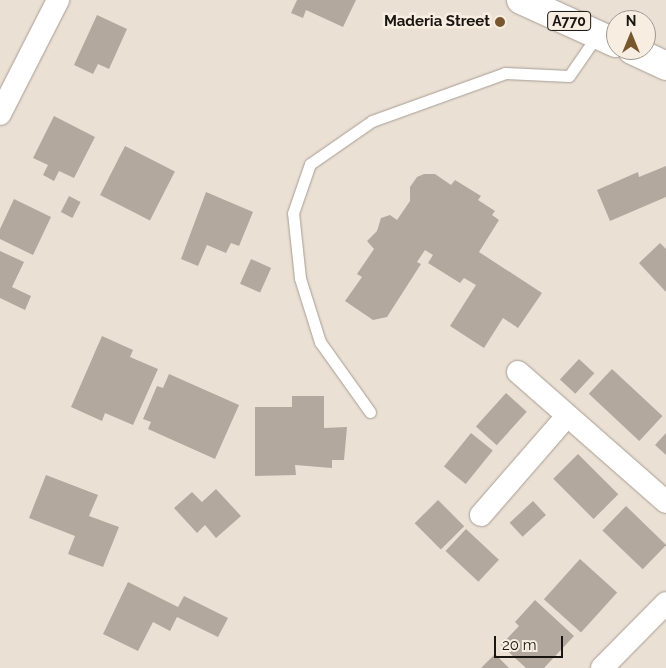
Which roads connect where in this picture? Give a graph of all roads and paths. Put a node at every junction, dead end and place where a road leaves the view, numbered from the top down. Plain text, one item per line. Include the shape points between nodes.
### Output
1 (58, 0) edge
2 (521, 0) edge
3 (606, 39) edge
4 (606, 40) edge
5 (653, 60) edge
6 (666, 66) edge
7 (0, 114) edge
8 (518, 372) dead end
9 (370, 412) dead end
10 (567, 416) junction
11 (666, 502) edge
12 (481, 515) dead end
13 (666, 603) edge
14 (602, 668) edge

1 - 7 street
2 - 3 main road, A770
4 - 9 lane via 569,76 505,73 372,122 310,164 293,213 300,278 320,342
5 - 6 main road
8 - 10 street
10 - 11 street
10 - 12 street
13 - 14 street

